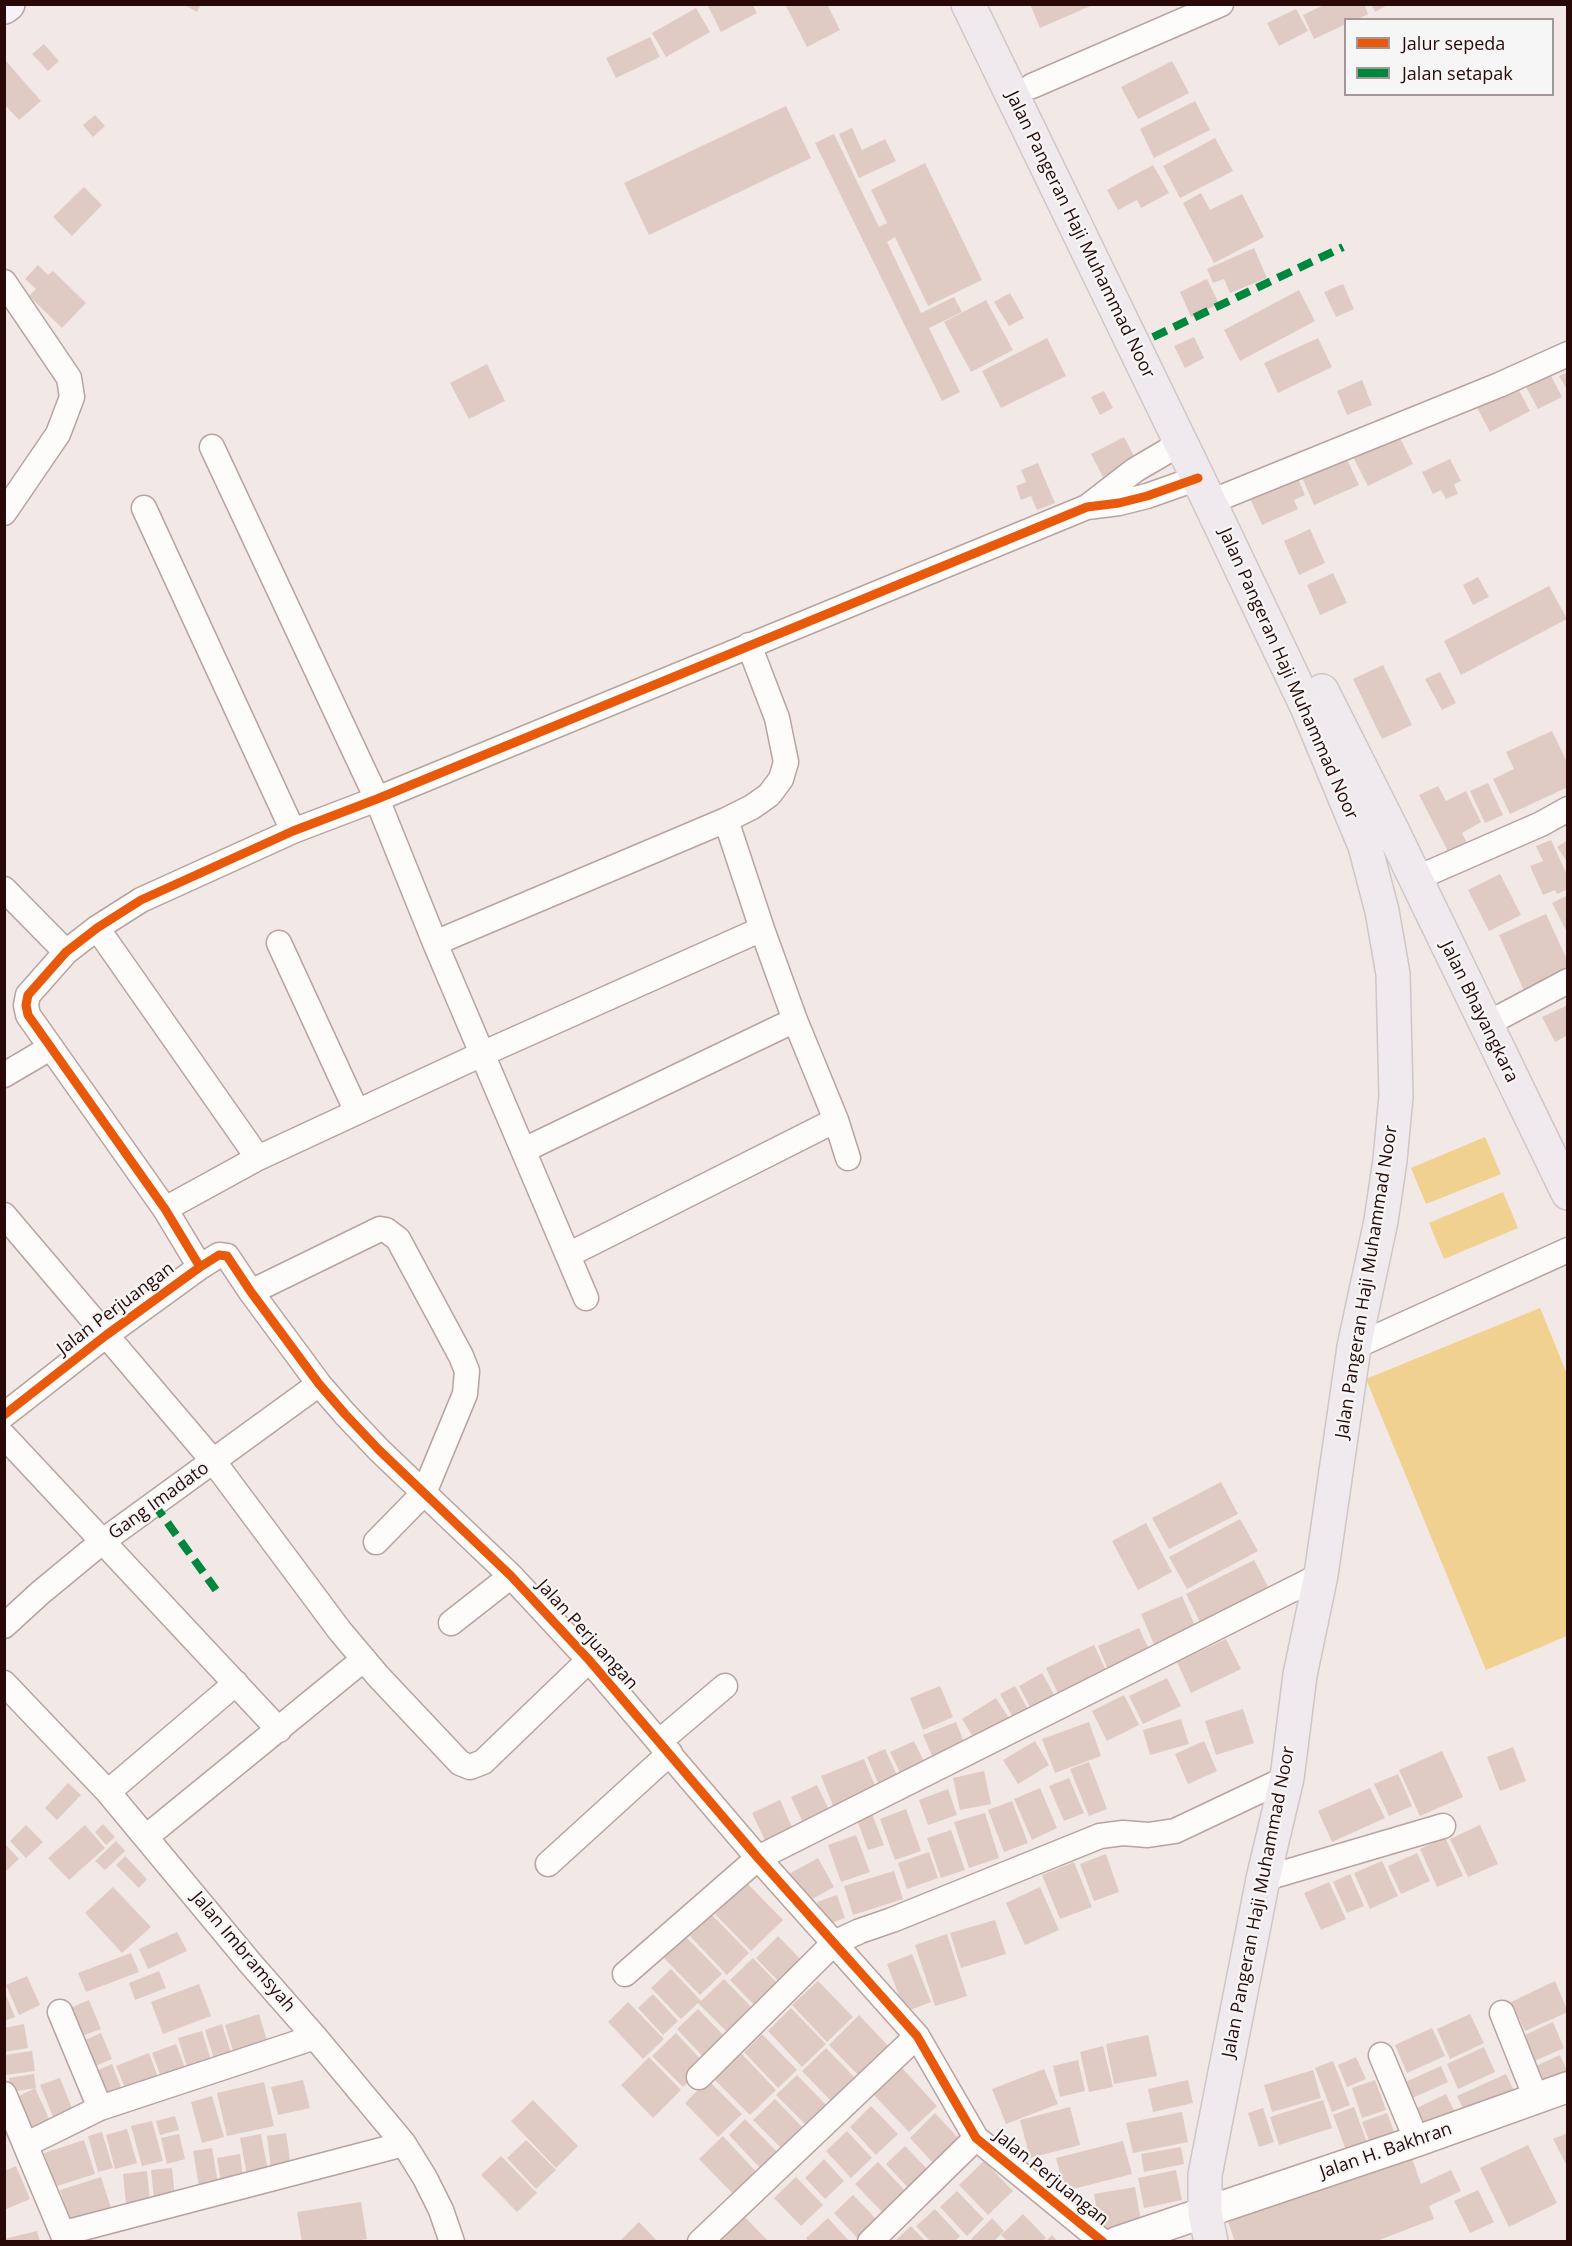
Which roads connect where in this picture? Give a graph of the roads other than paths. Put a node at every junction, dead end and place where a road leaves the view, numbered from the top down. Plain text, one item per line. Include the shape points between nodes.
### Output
1 (8, 4) edge
2 (968, 4) edge
3 (991, 4) edge
4 (1221, 4) edge
5 (4, 7) edge
6 (1032, 86) junction
7 (4, 282) edge
8 (1140, 333) junction
9 (1568, 354) edge
10 (1181, 443) junction
11 (212, 447) dead end
12 (1198, 478) junction
13 (1225, 496) junction
14 (1087, 507) junction
15 (144, 508) dead end
16 (4, 513) edge
17 (749, 645) junction
18 (377, 799) junction
19 (1568, 809) edge
20 (726, 820) junction
21 (1392, 830) joint
22 (293, 831) junction
23 (1415, 879) junction
24 (4, 889) edge
25 (98, 928) junction
26 (762, 929) junction
27 (279, 943) dead end
28 (435, 943) junction
29 (66, 952) junction
30 (1568, 981) edge
31 (795, 1020) junction
32 (1485, 1026) junction
33 (50, 1048) junction
34 (482, 1054) junction
35 (4, 1075) edge
36 (357, 1112) junction
37 (836, 1120) junction
38 (524, 1150) junction
39 (1559, 1153) edge
40 (258, 1158) junction
41 (848, 1158) dead end
42 (1568, 1193) edge
43 (165, 1209) junction
44 (4, 1215) edge
45 (1568, 1250) edge
46 (568, 1255) junction
47 (200, 1267) junction
48 (250, 1292) junction
49 (586, 1298) dead end
50 (105, 1336) junction
51 (1354, 1347) junction
52 (319, 1384) junction
53 (4, 1415) edge
54 (4, 1436) edge
55 (214, 1462) junction
56 (424, 1493) junction
57 (103, 1541) junction
58 (376, 1542) dead end
59 (1322, 1575) junction
60 (511, 1576) junction
61 (451, 1623) dead end
62 (4, 1626) edge
63 (364, 1659) junction
64 (589, 1660) junction
65 (4, 1683) edge
66 (236, 1683) junction
67 (725, 1686) dead end
68 (279, 1730) junction
69 (665, 1747) junction
70 (1287, 1778) junction
71 (108, 1792) junction
72 (1443, 1826) dead end
73 (146, 1837) junction
74 (758, 1858) junction
75 (548, 1864) dead end
76 (1263, 1879) junction
77 (834, 1943) junction
78 (625, 1974) dead end
79 (60, 2012) dead end
80 (1502, 2013) dead end
81 (917, 2036) junction
82 (315, 2037) junction
83 (1381, 2055) dead end
84 (699, 2077) dead end
85 (1568, 2087) edge
86 (4, 2094) edge
87 (1536, 2098) junction
88 (100, 2108) junction
89 (976, 2138) junction
90 (1417, 2141) junction
91 (27, 2144) junction
92 (404, 2144) junction
93 (1208, 2227) edge
94 (65, 2237) edge
95 (452, 2241) edge
96 (700, 2241) edge
97 (870, 2241) edge
98 (1103, 2241) edge
99 (1117, 2241) edge

1 - 5 main road
2 - 8 main road, Jalan Pangeran Haji Muhammad Noor
3 - 6 main road, Jalan Pangeran Haji Muhammad Noor
4 - 6 street
6 - 8 main road, Jalan Pangeran Haji Muhammad Noor
7 - 16 street via 69,378 72,397 58,434
8 - 10 main road, Jalan Pangeran Haji Muhammad Noor
8 - 13 main road, Jalan Pangeran Haji Muhammad Noor
9 - 13 street
10 - 12 main road, Jalan Pangeran Haji Muhammad Noor
10 - 14 street via 1135,470
11 - 18 street
12 - 14 street via 1147,496
12 - 51 main road, Jalan Pangeran Haji Muhammad Noor via 1350,807 1382,911 1393,974 1396,1096 1381,1221
13 - 21 main road, Jalan Pangeran Haji Muhammad Noor
14 - 17 street
15 - 22 street
17 - 18 street
17 - 20 street via 777,718 786,762 781,779 769,795
18 - 22 street
18 - 28 street
19 - 23 street
20 - 26 street
20 - 28 street
21 - 23 main road, Jalan Bhayangkara
22 - 25 street via 141,900
23 - 32 main road, Jalan Bhayangkara
24 - 29 street
25 - 29 street
25 - 40 street
26 - 31 street
26 - 34 street
27 - 36 street
28 - 34 street
29 - 33 street via 34,987 26,1005 28,1015
30 - 32 street
31 - 37 street
31 - 38 street
32 - 39 main road, Jalan Bhayangkara
33 - 35 street
33 - 43 street
34 - 36 street
34 - 38 street
36 - 40 street
37 - 41 street
37 - 46 street
38 - 46 street
39 - 42 main road, Jalan Bhayangkara
40 - 43 street
43 - 47 street
44 - 50 street
45 - 51 street
46 - 49 street
47 - 48 street, Jalan Perjuangan via 219,1255 227,1256
47 - 50 street, Jalan Perjuangan
48 - 52 street, Jalan Perjuangan
48 - 56 street via 380,1229 398,1239 467,1371 465,1394
50 - 53 street, Jalan Perjuangan
50 - 55 street
51 - 59 main road, Jalan Pangeran Haji Muhammad Noor
52 - 55 street, Gang Imadato
52 - 56 street, Jalan Perjuangan
54 - 57 street
55 - 57 street, Gang Imadato
55 - 63 street
56 - 58 street
56 - 60 street, Jalan Perjuangan
57 - 62 street, Gang Imadato
57 - 66 street
59 - 70 main road, Jalan Pangeran Haji Muhammad Noor via 1300,1675
59 - 74 street
60 - 61 street
60 - 64 street, Jalan Perjuangan
63 - 64 street via 460,1763 471,1767 483,1762
63 - 68 street
64 - 69 street, Jalan Perjuangan
65 - 71 street, Jalan Imbramsyah
66 - 68 street
66 - 71 street
67 - 69 street
68 - 73 street
69 - 74 street, Jalan Perjuangan
69 - 75 street
70 - 76 main road, Jalan Pangeran Haji Muhammad Noor
70 - 77 street via 1175,1831 1100,1836
71 - 73 street, Jalan Imbramsyah
72 - 76 street
73 - 82 street, Jalan Imbramsyah
74 - 77 street, Jalan Perjuangan
74 - 78 street
76 - 93 main road, Jalan Pangeran Haji Muhammad Noor via 1205,2175
77 - 81 street, Jalan Perjuangan
77 - 84 street
79 - 88 street
80 - 87 street
81 - 89 street, Jalan Perjuangan
81 - 96 street
82 - 88 street
82 - 92 street, Jalan Imbramsyah
83 - 90 street
85 - 87 street, Jalan H. Bakhran
86 - 91 street
87 - 90 street, Jalan H. Bakhran
88 - 91 street
89 - 97 street
89 - 98 street, Jalan Perjuangan
90 - 93 street, Jalan H. Bakhran
91 - 94 street
92 - 94 street
92 - 95 street, Jalan Imbramsyah via 441,2210
93 - 99 street, Jalan H. Bakhran

